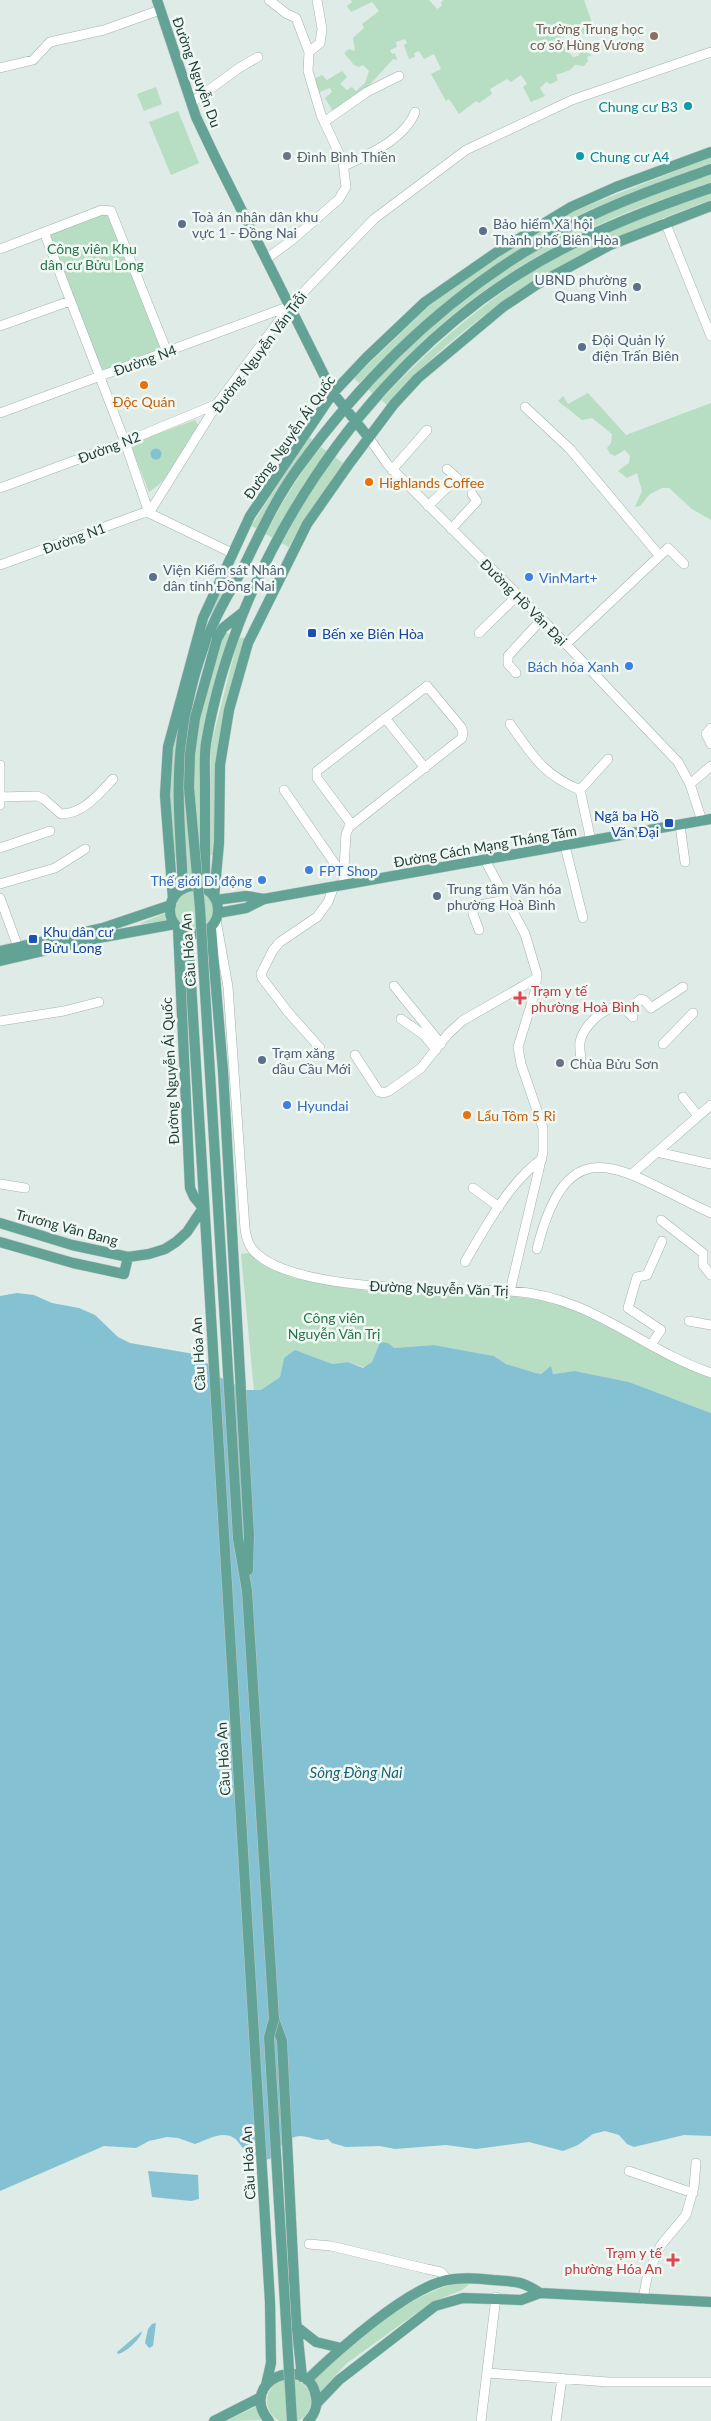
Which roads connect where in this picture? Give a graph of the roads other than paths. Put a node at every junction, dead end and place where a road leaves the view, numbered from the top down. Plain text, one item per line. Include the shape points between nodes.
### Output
1 (269, 0) edge
2 (317, 0) edge
3 (158, 5) edge
4 (309, 52) junction
5 (711, 52) edge
6 (258, 58) dead end
7 (0, 68) edge
8 (399, 76) dead end
9 (191, 103) junction
10 (415, 112) dead end
11 (324, 122) junction
12 (711, 152) edge
13 (344, 166) junction
14 (711, 168) edge
15 (711, 188) edge
16 (711, 206) edge
17 (665, 222) junction
18 (44, 232) junction
19 (0, 249) edge
20 (266, 259) junction
21 (70, 301) junction
22 (290, 306) junction
23 (0, 326) edge
24 (711, 336) edge
25 (167, 352) junction
26 (100, 376) junction
27 (334, 394) junction
28 (217, 404) junction
29 (524, 407) dead end
30 (344, 408) junction
31 (0, 413) edge
32 (355, 422) junction
33 (427, 430) dead end
34 (369, 438) junction
35 (125, 442) junction
36 (447, 469) dead end
37 (392, 470) junction
38 (0, 488) edge
39 (472, 494) dead end
40 (428, 506) junction
41 (149, 513) junction
42 (451, 529) junction
43 (232, 553) junction
44 (660, 555) junction
45 (248, 556) junction
46 (266, 562) junction
47 (684, 564) dead end
48 (0, 565) edge
49 (285, 566) junction
50 (518, 595) junction
51 (224, 602) junction
52 (245, 610) junction
53 (203, 618) junction
54 (542, 619) junction
55 (214, 622) junction
56 (223, 628) junction
57 (479, 633) dead end
58 (217, 639) joint
59 (566, 644) junction
60 (516, 673) dead end
61 (385, 718) junction
62 (510, 724) dead end
63 (711, 728) edge
64 (711, 744) edge
65 (608, 759) dead end
66 (711, 766) edge
67 (425, 768) junction
68 (1, 770) edge
69 (113, 780) dead end
70 (690, 784) junction
71 (284, 790) dead end
72 (580, 790) junction
73 (0, 797) edge
74 (0, 805) edge
75 (707, 820) edge
76 (352, 825) junction
77 (680, 825) junction
78 (50, 831) dead end
79 (591, 841) junction
80 (565, 846) junction
81 (0, 848) edge
82 (85, 849) dead end
83 (485, 860) junction
84 (685, 862) dead end
85 (340, 882) junction
86 (0, 884) edge
87 (183, 889) junction
88 (205, 889) junction
89 (0, 898) edge
90 (215, 899) junction
91 (264, 899) junction
92 (506, 900) junction
93 (172, 902) junction
94 (583, 918) dead end
95 (215, 920) junction
96 (180, 929) junction
97 (479, 930) dead end
98 (18, 947) junction
99 (0, 951) edge
100 (0, 961) edge
101 (214, 969) junction
102 (227, 975) junction
103 (537, 978) junction
104 (394, 986) dead end
105 (684, 987) dead end
106 (99, 1002) dead end
107 (217, 1004) junction
108 (192, 1006) junction
109 (693, 1013) dead end
110 (400, 1018) dead end
111 (0, 1020) edge
112 (663, 1044) dead end
113 (438, 1047) junction
114 (320, 1048) dead end
115 (355, 1055) dead end
116 (581, 1062) dead end
117 (682, 1097) dead end
118 (711, 1105) edge
119 (698, 1116) junction
120 (657, 1152) junction
121 (542, 1159) junction
122 (711, 1164) edge
123 (632, 1174) junction
124 (0, 1184) edge
125 (25, 1188) dead end
126 (472, 1188) dead end
127 (499, 1207) junction
128 (204, 1211) junction
129 (711, 1213) edge
130 (661, 1220) dead end
131 (0, 1224) edge
132 (662, 1241) dead end
133 (0, 1242) edge
134 (537, 1250) dead end
135 (128, 1257) junction
136 (465, 1262) dead end
137 (711, 1276) edge
138 (510, 1291) junction
139 (689, 1321) dead end
140 (711, 1325) edge
141 (652, 1345) junction
142 (711, 1373) edge
143 (247, 1591) junction
144 (274, 2019) junction
145 (696, 2163) dead end
146 (630, 2171) dead end
147 (693, 2194) junction
148 (309, 2244) dead end
149 (448, 2280) junction
150 (540, 2294) junction
151 (496, 2297) junction
152 (643, 2299) junction
153 (711, 2302) edge
154 (296, 2323) junction
155 (341, 2348) junction
156 (488, 2373) junction
157 (305, 2378) junction
158 (562, 2378) junction
159 (711, 2382) edge
160 (266, 2385) junction
161 (261, 2397) junction
162 (317, 2403) junction
163 (310, 2420) edge
164 (214, 2421) edge
165 (269, 2421) edge
166 (292, 2421) edge
167 (481, 2421) edge
168 (556, 2421) edge

1 - 4 street via 296,18
2 - 4 street via 322,29 320,43
3 - 7 street via 104,30 50,42 33,60
3 - 9 main road, Đường Nguyễn Du
4 - 11 street via 308,72
5 - 22 street, Đường Nguyễn Văn Trỗi via 572,100 466,150 374,218
6 - 9 street
8 - 11 street via 367,92
9 - 20 main road, Đường Nguyễn Du
10 - 13 street via 411,122 394,137 371,154
11 - 13 street
12 - 27 main road, Đường Nguyễn Ái Quốc via 571,207 497,252 425,302 366,358
13 - 20 street via 346,187 339,199
14 - 30 main road, Đường Nguyễn Ái Quốc via 576,223 494,272 446,308 395,353
15 - 32 main road, Đường Nguyễn Ái Quốc via 605,228 518,275 472,307 427,345
16 - 17 main road
17 - 24 street
17 - 34 main road via 582,259 503,307 418,378
18 - 19 street
18 - 21 street
18 - 25 street via 102,210 112,210
20 - 22 main road, Đường Nguyễn Du
21 - 23 street
21 - 26 street
22 - 25 street, Đường N4
22 - 27 main road, Đường Nguyễn Du
22 - 28 street, Đường Nguyễn Văn Trỗi
25 - 26 street, Đường N4
26 - 31 street, Đường N4
26 - 35 street
27 - 30 main road, Đường Nguyễn Du
27 - 43 main road, Đường Nguyễn Ái Quốc via 250,516
28 - 35 street, Đường N2
28 - 41 street, Đường Nguyễn Văn Trỗi
29 - 44 street via 575,455
30 - 32 main road, Đường Nguyễn Du
30 - 45 main road, Đường Nguyễn Ái Quốc via 297,469
32 - 34 main road, Đường Nguyễn Du
32 - 46 main road, Đường Nguyễn Ái Quốc via 300,498
33 - 37 street
34 - 37 street, Đường Hồ Văn Đại
34 - 49 main road via 307,524
35 - 38 street, Đường N2
35 - 41 street
36 - 40 street via 457,478
37 - 40 street, Đường Hồ Văn Đại
39 - 42 street via 477,501
40 - 42 street, Đường Hồ Văn Đại
41 - 43 street
41 - 48 street, Đường N1
42 - 50 street, Đường Hồ Văn Đại
43 - 45 main road
43 - 53 main road, Đường Nguyễn Ái Quốc
44 - 47 street via 669,548
44 - 59 street
45 - 51 main road, Đường Nguyễn Ái Quốc
46 - 49 main road
46 - 52 main road, Đường Nguyễn Ái Quốc
49 - 90 main road via 248,643 229,710 220,765 220,842
50 - 54 street, Đường Hồ Văn Đại
50 - 57 street
51 - 55 main road, Đường Nguyễn Ái Quốc
51 - 56 main road, Đường Nguyễn Ái Quốc
52 - 56 main road, Đường Nguyễn Ái Quốc
52 - 88 main road, Đường Nguyễn Ái Quốc via 233,636 206,744
53 - 55 main road
53 - 93 main road, Đường Nguyễn Ái Quốc via 168,748 165,795
54 - 59 street, Đường Hồ Văn Đại
54 - 60 street via 508,656 508,664
55 - 87 main road, Đường Nguyễn Ái Quốc via 199,664 181,741 179,793
56 - 58 main road, Đường Nguyễn Ái Quốc
58 - 143 main road, Cầu Hóa An, bridge via 196,718 189,788 200,908 238,1538
59 - 70 street, Đường Hồ Văn Đại via 678,762
61 - 67 street
61 - 67 street via 427,686 461,727 460,741
61 - 76 street via 316,775
62 - 72 street via 547,773
63 - 64 street via 706,734
65 - 72 street
66 - 70 street
67 - 76 street
68 - 73 street
69 - 73 street via 89,804 66,814 61,814 38,796
70 - 75 street, Đường Hồ Văn Đại
71 - 85 street
72 - 79 street
73 - 74 street
75 - 77 main road, Đường Cách Mạng Tháng Tám
76 - 85 street via 346,832
77 - 79 main road, Đường Cách Mạng Tháng Tám
77 - 84 street
78 - 81 street
79 - 80 main road, Đường Cách Mạng Tháng Tám
80 - 83 main road, Đường Cách Mạng Tháng Tám
80 - 94 street
82 - 86 street via 55,868
83 - 85 main road, Đường Cách Mạng Tháng Tám
83 - 92 street
85 - 91 main road, Đường Cách Mạng Tháng Tám
85 - 114 street via 317,917 273,950 262,974 282,1004
87 - 88 main road via 198,886
87 - 93 main road
88 - 90 main road
89 - 98 street
90 - 91 main road, Đường Cách Mạng Tháng Tám via 246,896
90 - 95 main road
91 - 95 main road, Đường Cách Mạng Tháng Tám
92 - 97 street via 474,906 473,914
92 - 103 street via 530,948
93 - 96 main road via 171,915
93 - 98 main road via 103,928
95 - 96 main road via 201,933
95 - 101 main road
95 - 102 street, Đường Nguyễn Văn Trị
96 - 100 main road via 99,938
96 - 108 main road, Đường Nguyễn Ái Quốc
96 - 128 main road, Đường Nguyễn Ái Quốc via 190,1188
98 - 99 main road
101 - 102 street
101 - 107 main road
102 - 138 street, Đường Nguyễn Văn Trị via 245,1229 252,1249 262,1258 300,1274 376,1288
103 - 113 street via 462,1021
103 - 121 street via 518,1047 543,1128
104 - 113 street
105 - 116 street via 652,1008 641,999 630,1014 620,1008 613,1009 588,1024 580,1041
106 - 111 street via 64,1011
107 - 108 main road
107 - 143 main road, Cầu Hóa An via 249,1535
108 - 128 main road, Đường Nguyễn Ái Quốc
109 - 112 street
110 - 113 street
113 - 115 street via 414,1075 397,1088 383,1093 379,1092
117 - 119 street
118 - 119 street
119 - 120 street
120 - 122 street
120 - 123 street
121 - 127 street via 525,1172
121 - 138 street
123 - 129 street
123 - 134 street via 601,1166 571,1178 549,1210
124 - 125 street
126 - 127 street
127 - 136 street
128 - 135 main road via 176,1242 149,1254
128 - 160 main road, Cầu Hóa An via 270,2302 271,2363
130 - 137 street via 703,1253 703,1265
131 - 135 main road, Trương Văn Bang
132 - 141 street via 647,1275 637,1277 628,1308 660,1330
133 - 135 main road via 124,1274
138 - 141 street, Đường Nguyễn Văn Trị via 550,1296 582,1307
139 - 140 street
141 - 142 street, Đường Nguyễn Văn Trị
143 - 144 main road, Cầu Hóa An
144 - 154 main road, Cầu Hóa An via 282,2041
144 - 166 main road, Cầu Hóa An, bridge via 269,2037
145 - 147 street
146 - 147 street
147 - 152 street via 686,2215 661,2245 651,2266
148 - 149 street via 331,2246 441,2272
149 - 150 main road via 524,2282
149 - 155 main road via 427,2287 405,2300
150 - 151 main road via 521,2300
150 - 152 main road
151 - 156 street
151 - 162 main road via 463,2298 435,2306 338,2380
152 - 153 main road
154 - 155 main road via 316,2342
154 - 157 main road
155 - 157 main road
156 - 158 street
156 - 167 street
157 - 160 main road via 283,2374
157 - 162 main road via 313,2387
158 - 159 street via 608,2382
158 - 168 street
160 - 161 main road
161 - 164 main road
161 - 165 main road via 263,2411
162 - 163 main road

